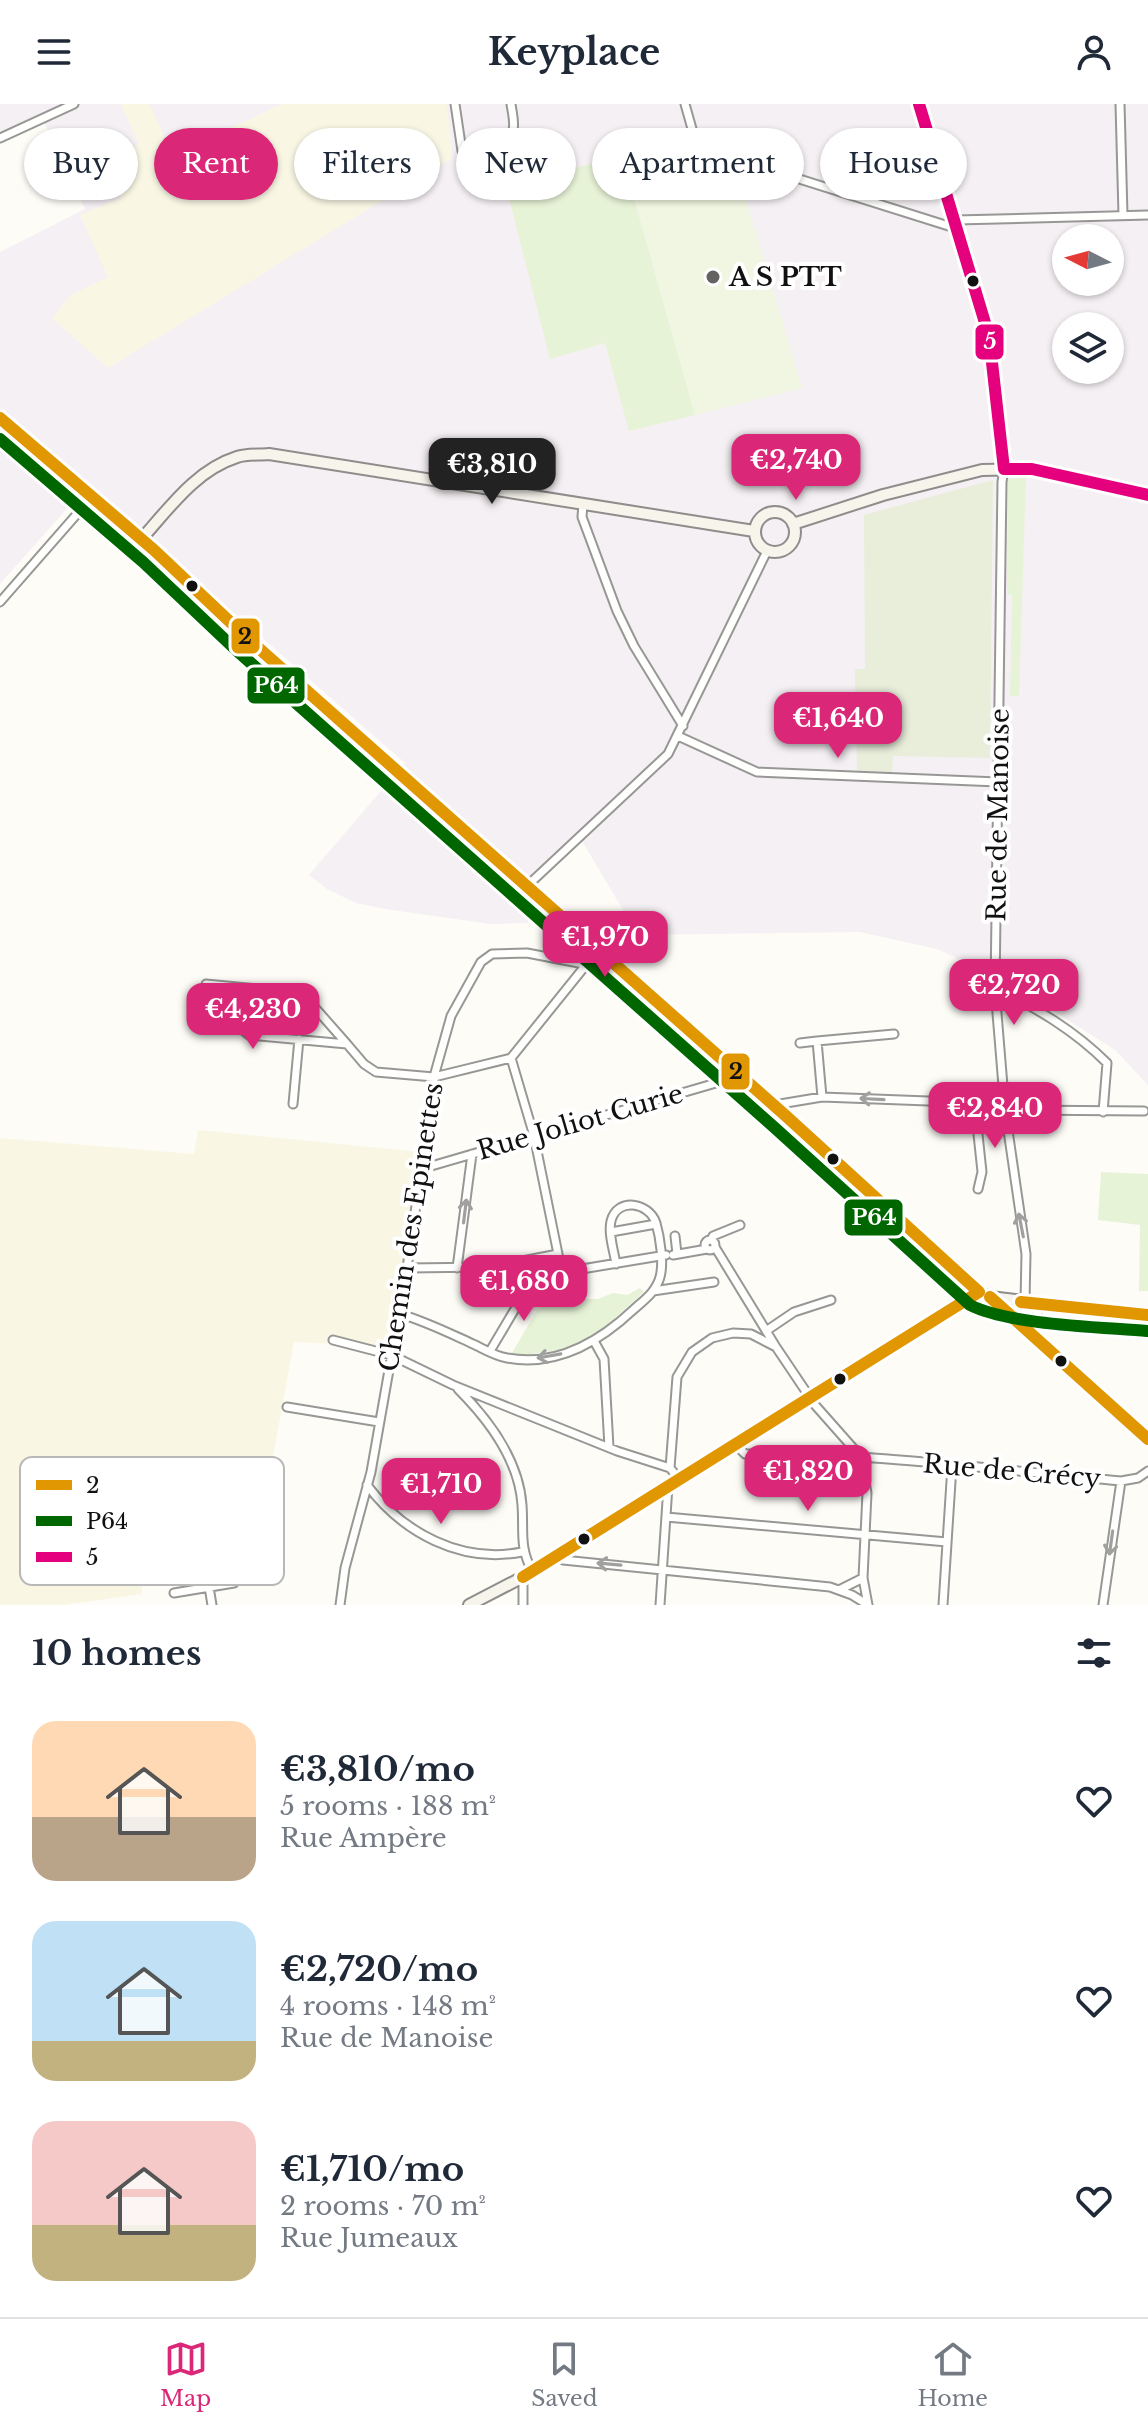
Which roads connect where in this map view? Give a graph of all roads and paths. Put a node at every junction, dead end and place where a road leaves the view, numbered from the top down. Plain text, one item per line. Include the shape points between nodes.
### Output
1 (74, 104) edge
2 (455, 104) edge
3 (511, 104) edge
4 (685, 104) edge
5 (919, 104) edge
6 (1120, 104) edge
7 (0, 138) edge
8 (1123, 215) junction
9 (1148, 215) edge
10 (957, 225) junction
11 (0, 420) edge
12 (1004, 469) junction
13 (1148, 495) edge
14 (90, 499) junction
15 (583, 504) junction
16 (793, 524) junction
17 (754, 531) junction
18 (141, 544) junction
19 (767, 551) junction
20 (0, 602) edge
21 (683, 726) junction
22 (678, 736) junction
23 (998, 782) junction
24 (527, 886) junction
25 (598, 950) junction
26 (584, 964) junction
27 (995, 989) junction
28 (894, 1034) dead end
29 (299, 1039) junction
30 (817, 1041) junction
31 (800, 1043) dead end
32 (347, 1044) junction
33 (511, 1058) junction
34 (740, 1076) junction
35 (434, 1077) junction
36 (822, 1097) junction
37 (293, 1104) dead end
38 (774, 1105) junction
39 (975, 1106) junction
40 (1005, 1110) junction
41 (1144, 1111) dead end
42 (1103, 1112) junction
43 (534, 1136) junction
44 (472, 1154) junction
45 (421, 1169) junction
46 (978, 1189) dead end
47 (656, 1224) junction
48 (740, 1225) dead end
49 (611, 1232) junction
50 (675, 1236) dead end
51 (711, 1245) junction
52 (558, 1254) junction
53 (669, 1255) junction
54 (532, 1259) junction
55 (616, 1264) junction
56 (407, 1268) junction
57 (457, 1268) junction
58 (562, 1273) junction
59 (534, 1277) junction
60 (714, 1282) dead end
61 (653, 1291) junction
62 (979, 1292) junction
63 (990, 1297) junction
64 (831, 1300) dead end
65 (1025, 1302) junction
66 (1041, 1305) junction
67 (400, 1314) junction
68 (1148, 1315) edge
69 (764, 1328) junction
70 (751, 1334) junction
71 (1034, 1338) junction
72 (333, 1340) dead end
73 (594, 1341) junction
74 (776, 1347) junction
75 (490, 1351) junction
76 (391, 1355) junction
77 (453, 1385) junction
78 (810, 1398) junction
79 (287, 1407) dead end
80 (379, 1422) junction
81 (1148, 1439) edge
82 (735, 1444) junction
83 (609, 1447) junction
84 (861, 1457) junction
85 (952, 1466) junction
86 (670, 1468) junction
87 (1148, 1471) edge
88 (679, 1479) junction
89 (1121, 1481) junction
90 (367, 1485) junction
91 (668, 1486) junction
92 (666, 1517) junction
93 (867, 1534) junction
94 (947, 1542) junction
95 (522, 1552) junction
96 (559, 1554) junction
97 (662, 1569) junction
98 (528, 1574) junction
99 (863, 1578) junction
100 (222, 1585) edge
101 (209, 1587) junction
102 (839, 1590) junction
103 (174, 1593) dead end
104 (212, 1605) edge
105 (340, 1605) edge
106 (469, 1605) edge
107 (523, 1605) edge
108 (660, 1605) edge
109 (868, 1605) edge
110 (943, 1605) edge
111 (1103, 1605) edge

1 - 7 street
2 - 3 street via 462,151 510,137
4 - 10 street via 698,145 713,152
5 - 10 street, Rue de Manoise
6 - 8 street
8 - 9 street
8 - 10 street
10 - 12 street, Rue de Manoise via 989,336
11 - 14 main road
12 - 13 main road via 1032,469
12 - 16 main road via 883,495
12 - 23 street, Rue de Manoise
14 - 18 main road
14 - 20 street
15 - 17 main road
15 - 18 main road via 269,454 240,456 215,466 189,487
15 - 21 street via 582,517 617,611
16 - 17 main road via 786,515 773,512 759,519
16 - 19 main road via 795,536 789,546
17 - 19 main road
18 - 24 main road
19 - 21 street
21 - 22 street
22 - 23 street via 757,772
22 - 24 street via 668,754
23 - 27 street, Rue de Manoise
24 - 25 main road
25 - 26 street
25 - 34 main road
26 - 33 street
26 - 35 street, Chemin des Epinettes via 527,953 486,957 455,1006
27 - 40 street, Rue de Manoise
27 - 42 street via 1062,1027 1107,1063
28 - 30 street
29 - 32 street
29 - 32 street via 246,1033 206,984 302,993
29 - 37 street
30 - 31 street
30 - 36 street
32 - 35 street via 376,1072
33 - 35 street
33 - 43 street
34 - 38 main road
34 - 43 street, Rue Joliot Curie
35 - 45 street, Chemin des Epinettes
36 - 38 street
39 -> 36 street
38 - 62 main road
39 - 40 street
39 - 46 street via 982,1172
40 - 42 street
65 -> 40 street, Rue de Manoise via 1026,1254
41 - 42 street
43 - 44 street, Rue Joliot Curie
43 - 52 street
44 - 45 street, Rue Joliot Curie
57 -> 44 street
45 - 56 street, Chemin des Epinettes
47 - 49 street
47 - 49 street via 648,1210 628,1205 615,1213
47 - 53 street
48 - 51 street via 713,1236
49 - 55 street
50 - 53 street
51 - 53 street
51 - 69 street
52 - 54 street
52 - 58 street
53 - 55 street
53 - 61 street
54 - 57 street
54 - 59 street
55 - 58 street
56 - 57 street
56 - 67 street, Chemin des Epinettes
58 - 59 street
59 - 75 street
60 - 61 street
61 - 73 street
62 - 63 main road
62 - 78 main road
63 - 65 main road
63 - 71 street
64 - 69 street
65 - 66 main road
66 - 68 main road
66 - 71 street via 1032,1325
67 - 75 street
67 - 76 street, Chemin des Epinettes
69 - 70 street
69 - 74 street
70 - 74 street
70 - 86 street via 720,1335 692,1352 677,1377
71 - 81 street
72 - 76 street
73 -> 75 street via 543,1358 506,1358
73 - 83 street via 604,1359
74 - 78 street
76 - 77 street
76 - 80 street, Chemin des Epinettes
77 - 83 street
77 - 95 street via 478,1409 517,1476
78 - 82 main road
78 - 84 street
79 - 80 street
80 - 90 street, Chemin des Epinettes
82 - 84 street, Rue de Crécy via 745,1454
82 - 88 main road
83 - 86 street
84 - 85 street, Rue de Crécy
84 - 93 street
85 - 89 street, Rue de Crécy
85 - 94 street
86 - 88 street
87 - 89 street, Rue de Crécy
88 - 91 main road
89 -> 111 street
90 - 95 street via 409,1528 452,1549
90 - 105 street, Chemin des Epinettes
91 - 92 street
91 - 96 main road
92 - 93 street
92 - 97 street
93 - 94 street
93 - 99 street
94 - 110 street
95 - 98 street
97 -> 96 street via 563,1560
96 - 98 main road
97 - 102 street
97 - 108 street
98 - 106 main road
98 - 107 street
99 - 102 street
99 - 109 street
100 - 101 street
101 - 103 street
101 - 104 street
102 - 109 street

